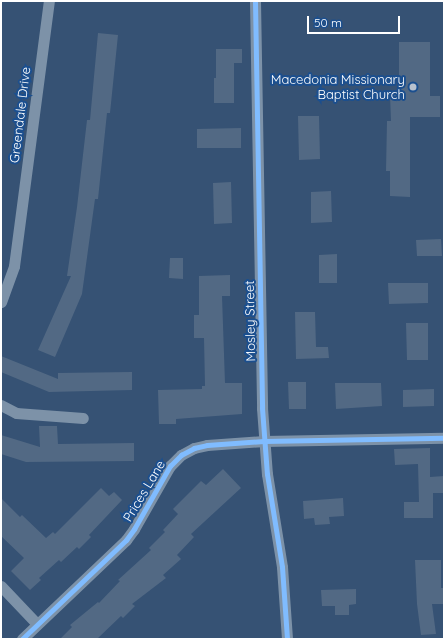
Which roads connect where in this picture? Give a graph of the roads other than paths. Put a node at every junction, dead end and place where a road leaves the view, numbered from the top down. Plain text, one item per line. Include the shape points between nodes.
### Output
1 (48, 1) edge
2 (255, 1) edge
3 (1, 302) edge
4 (1, 405) edge
5 (83, 418) dead end
6 (444, 438) edge
7 (264, 441) junction
8 (1, 586) edge
9 (37, 624) junction
10 (22, 639) edge
11 (287, 639) edge

1 - 3 street, Greendale Drive via 14,266
2 - 7 street, Mosley Street
4 - 5 street via 16,413
6 - 7 street, Prices Lane
7 - 9 street, Prices Lane via 207,445 181,455 161,478 126,540
7 - 11 street, Mosley Street via 269,494 284,587
8 - 9 street
9 - 10 street, Prices Lane

